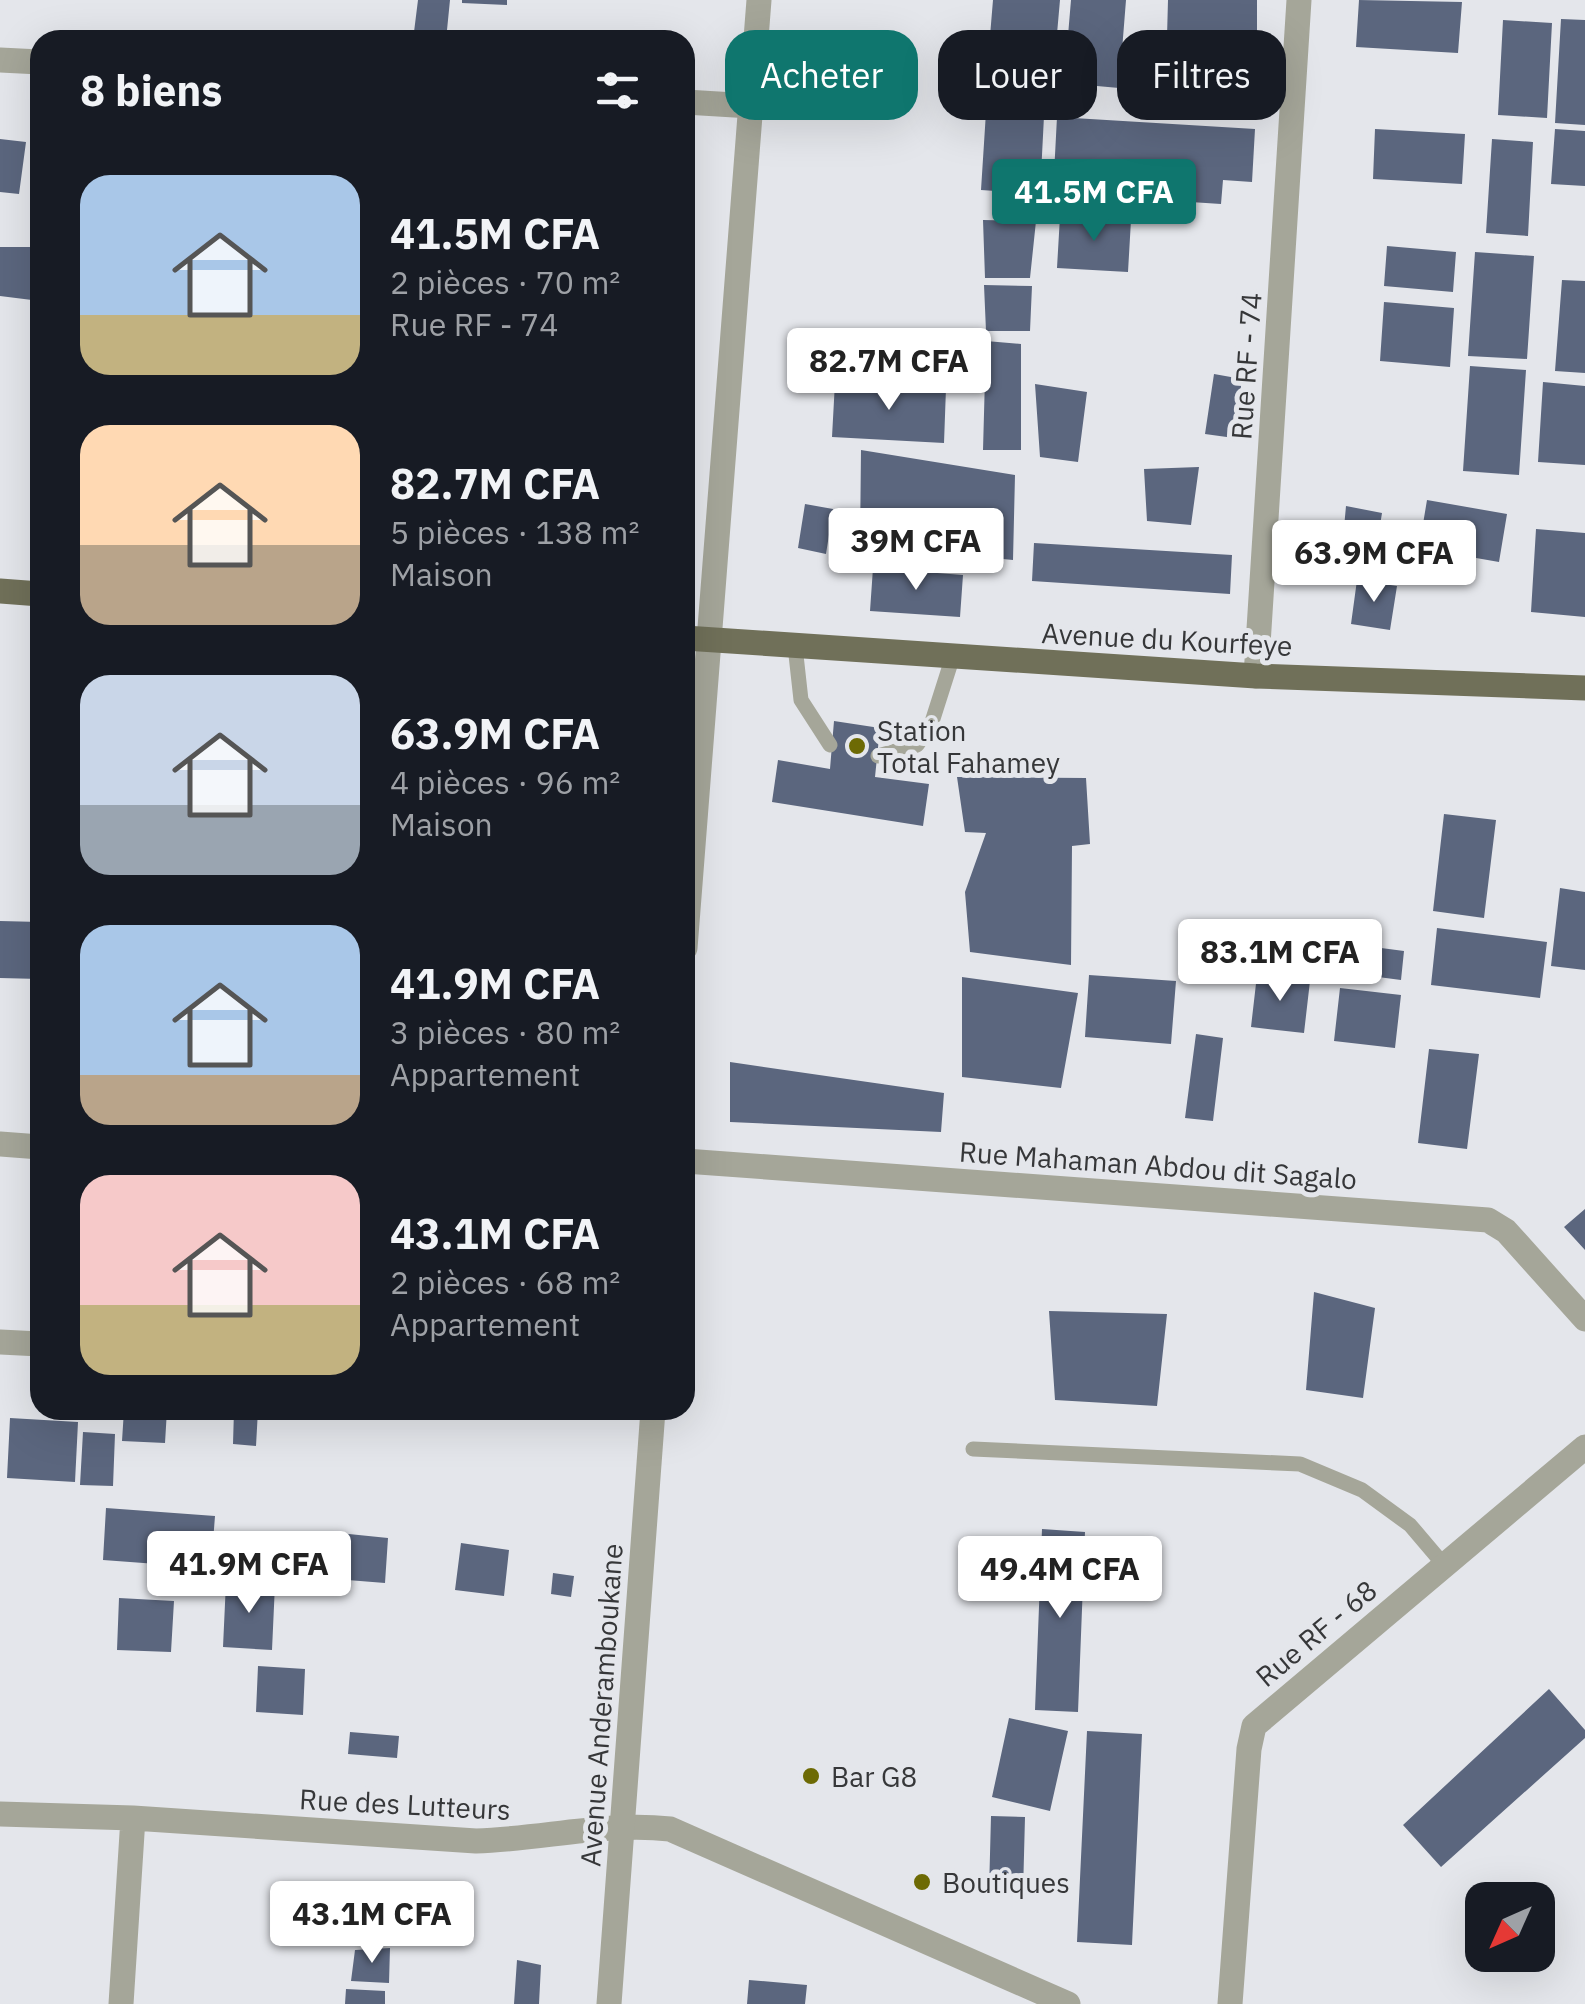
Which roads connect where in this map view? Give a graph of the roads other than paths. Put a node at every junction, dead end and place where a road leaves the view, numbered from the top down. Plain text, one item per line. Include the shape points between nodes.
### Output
1 (759, 0) edge
2 (1299, 0) edge
3 (757, 30) edge
4 (0, 60) edge
5 (30, 62) edge
6 (695, 103) edge
7 (725, 104) edge
8 (750, 120) edge
9 (0, 591) edge
10 (30, 593) edge
11 (697, 639) edge
12 (795, 646) junction
13 (953, 656) junction
14 (1256, 676) junction
15 (1585, 688) edge
16 (695, 696) edge
17 (830, 746) dead end
18 (878, 756) dead end
19 (0, 1144) edge
20 (30, 1146) edge
21 (695, 1162) edge
22 (1585, 1319) edge
23 (0, 1342) edge
24 (30, 1344) edge
25 (652, 1420) edge
26 (1585, 1447) edge
27 (973, 1448) dead end
28 (1444, 1565) junction
29 (0, 1814) edge
30 (133, 1818) junction
31 (622, 1824) junction
32 (121, 2004) edge
33 (609, 2004) edge
34 (1068, 2004) edge
35 (1230, 2004) edge

1 - 3 street
2 - 14 street, Rue RF - 74
4 - 5 street
6 - 7 street
8 - 11 street
9 - 10 main road
11 - 12 main road, Avenue du Kourfeye
11 - 16 street
12 - 13 main road, Avenue du Kourfeye
12 - 17 lane via 800,700
13 - 14 main road, Avenue du Kourfeye
13 - 18 lane via 917,746
14 - 15 main road, Avenue du Kourfeye
19 - 20 street
21 - 22 street, Rue Mahaman Abdou dit Sagalo via 1488,1220 1506,1230
23 - 24 street
25 - 31 street, Avenue Anderamboukane
26 - 28 street, Rue RF - 68
27 - 28 lane via 1300,1464 1362,1490 1410,1525
28 - 35 street, Rue RF - 68 via 1254,1726
29 - 30 street, Rue des Lutteurs
30 - 31 street, Rue des Lutteurs via 476,1842
30 - 32 street
31 - 33 street, Avenue Anderamboukane
31 - 34 street, Rue des Lutteurs via 705,1841

